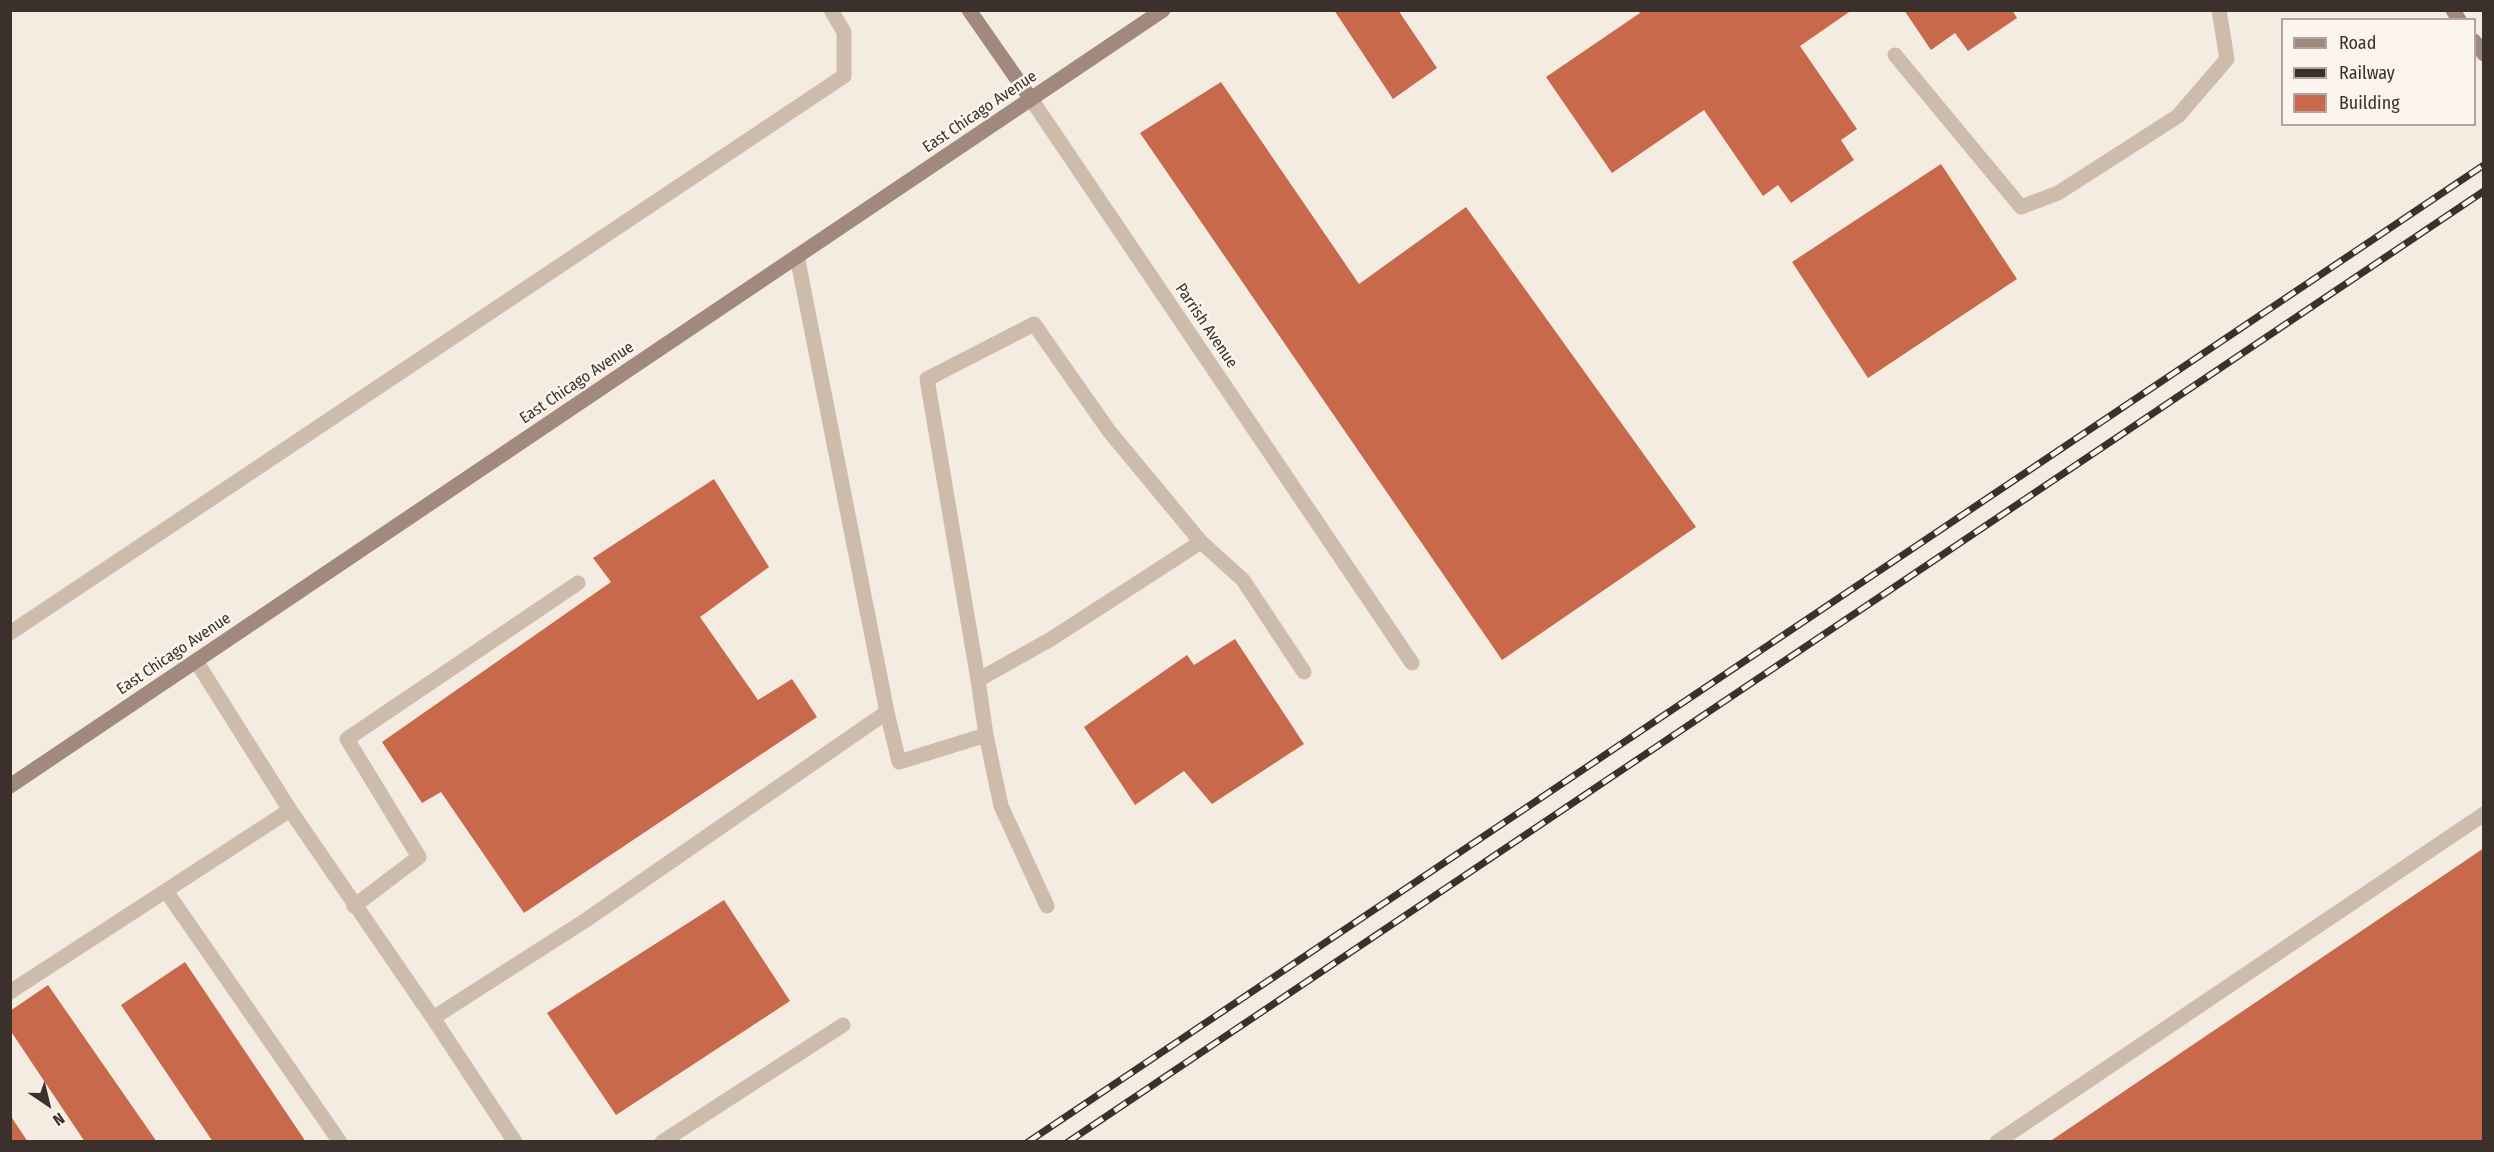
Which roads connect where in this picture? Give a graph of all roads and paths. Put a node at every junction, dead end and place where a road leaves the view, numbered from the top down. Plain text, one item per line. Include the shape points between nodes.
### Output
1 (831, 10) edge
2 (969, 10) edge
3 (1163, 10) edge
4 (2219, 10) edge
5 (1895, 55) dead end
6 (1031, 99) junction
7 (797, 256) junction
8 (1201, 542) junction
9 (578, 583) dead end
10 (10, 633) edge
11 (196, 661) junction
12 (1412, 663) dead end
13 (1304, 672) dead end
14 (978, 680) junction
15 (887, 712) junction
16 (987, 735) junction
17 (10, 786) edge
18 (290, 810) junction
19 (2484, 814) edge
20 (166, 891) junction
21 (354, 906) junction
22 (1047, 906) dead end
23 (10, 992) edge
24 (433, 1018) junction
25 (843, 1025) dead end
26 (339, 1142) edge
27 (515, 1142) edge
28 (662, 1142) edge
29 (1997, 1142) edge

1 - 10 lane via 844,32 844,76
2 - 6 main road, Parrish Avenue
3 - 6 main road, East Chicago Avenue
4 - 5 lane via 2227,59 2178,116 2058,193 2021,207
6 - 7 main road, East Chicago Avenue
6 - 12 lane, Parrish Avenue
7 - 11 main road, East Chicago Avenue
7 - 15 lane
8 - 13 lane via 1243,580
8 - 14 lane via 1051,639
8 - 14 lane via 1109,431 1034,324 927,378
9 - 21 lane via 346,739 419,857
11 - 17 main road, East Chicago Avenue
11 - 18 lane
14 - 16 lane
15 - 16 lane via 899,762
15 - 24 lane via 586,920
16 - 22 lane via 1001,806
18 - 20 lane
18 - 21 lane
19 - 29 lane
20 - 23 lane
20 - 26 lane
21 - 24 lane
24 - 27 lane
25 - 28 lane

